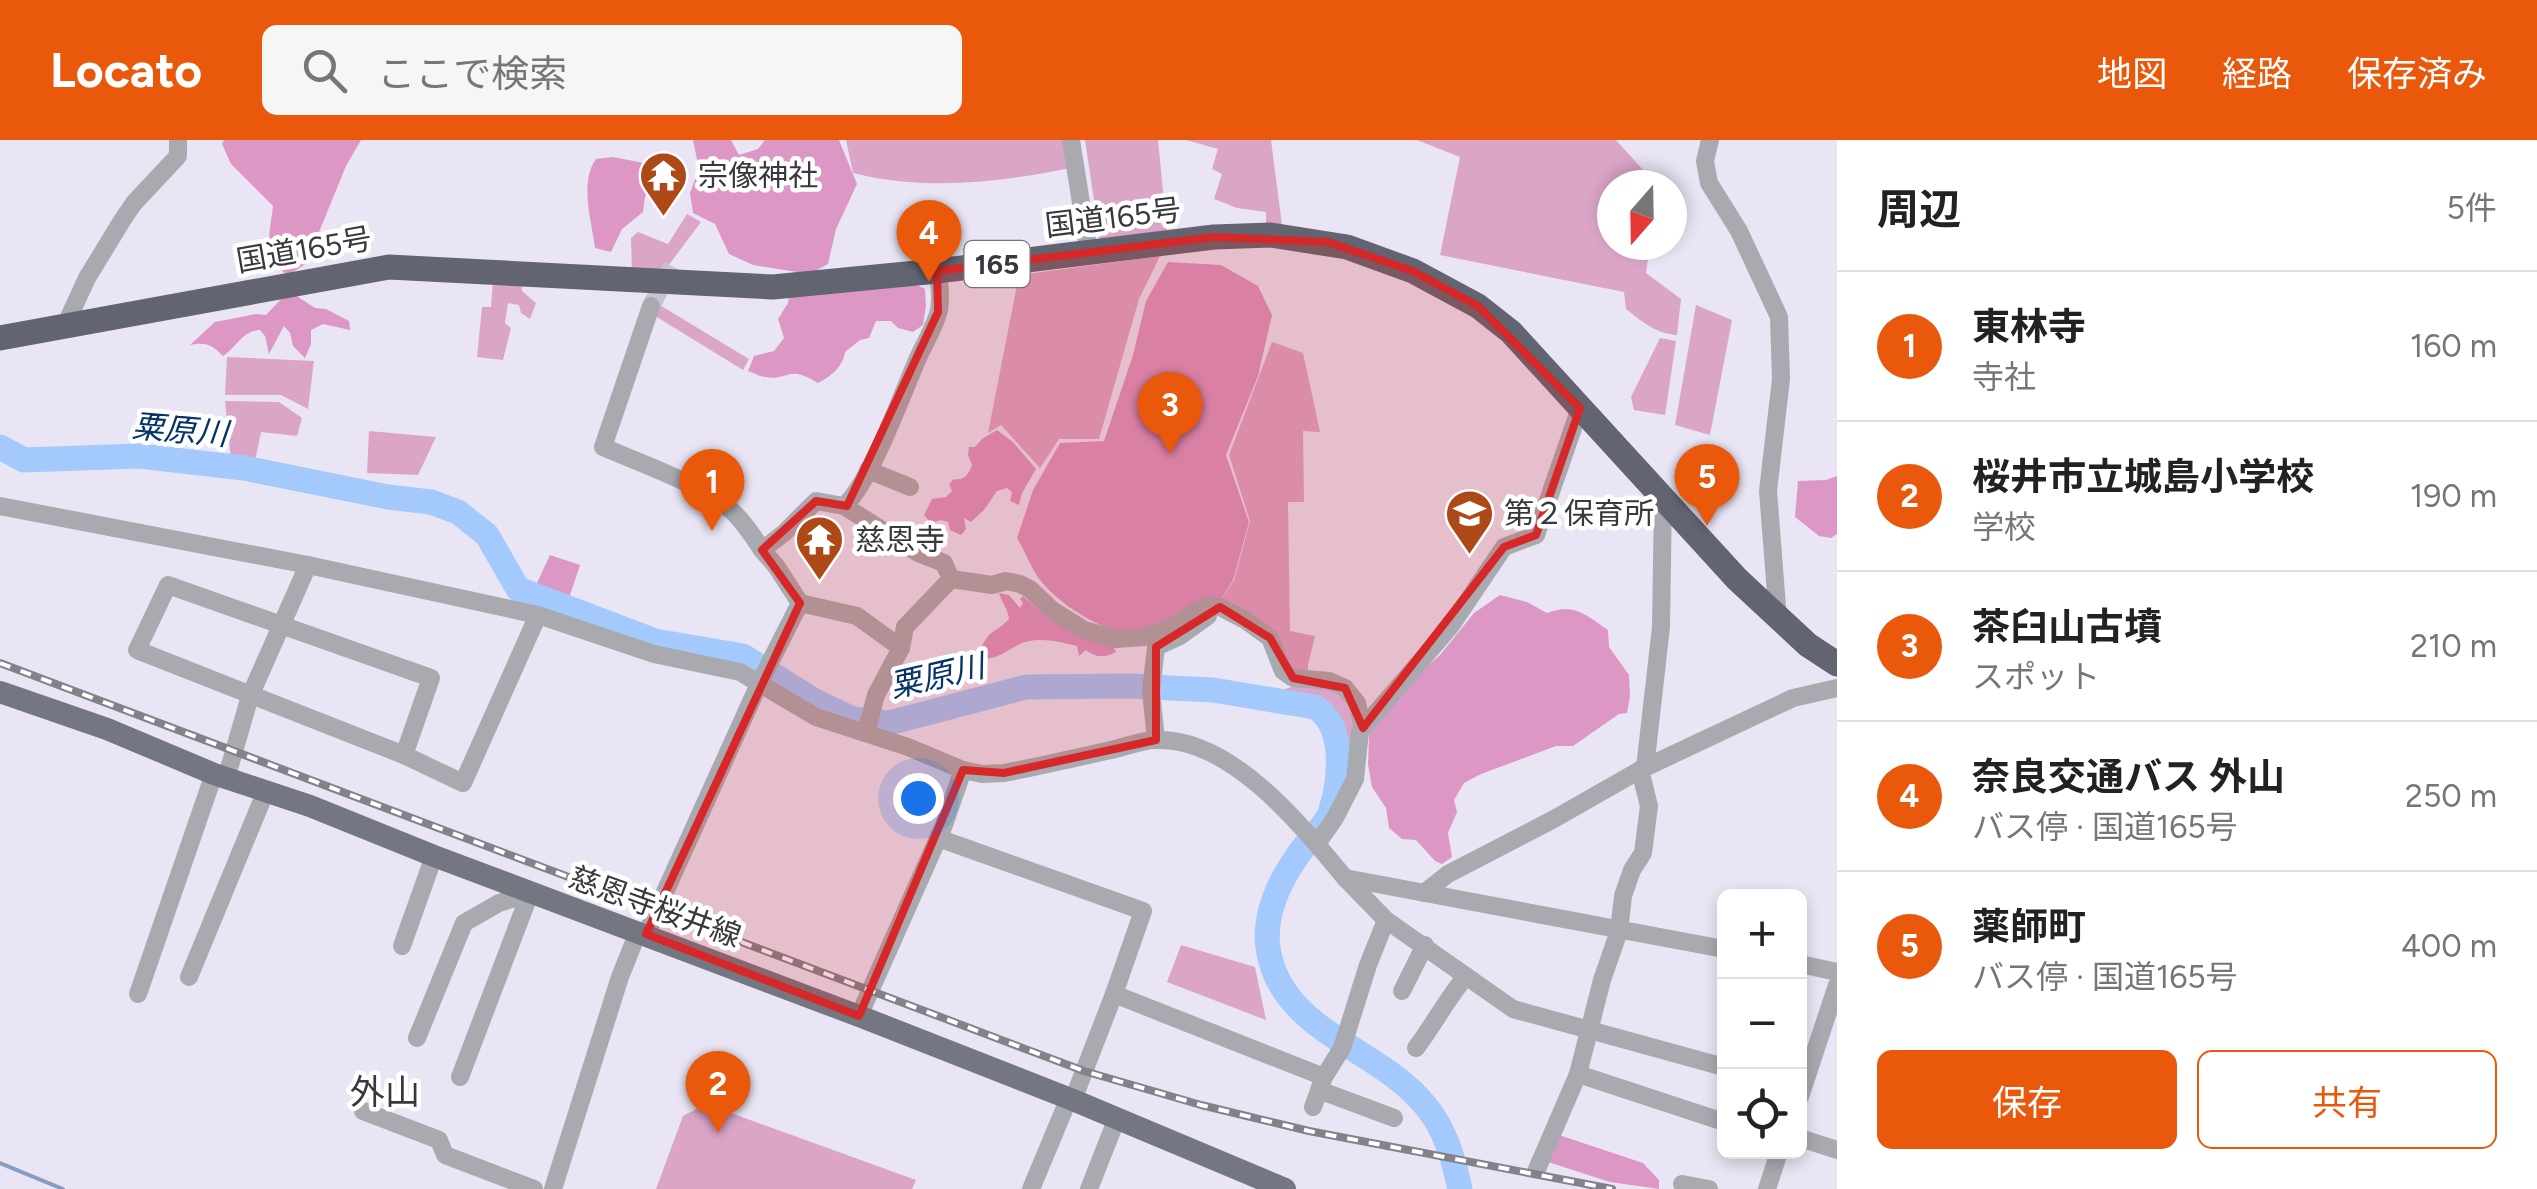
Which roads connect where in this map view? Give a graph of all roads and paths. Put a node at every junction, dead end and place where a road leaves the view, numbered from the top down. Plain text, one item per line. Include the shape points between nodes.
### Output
1 (178, 140) edge
2 (1071, 140) edge
3 (1710, 140) edge
4 (1088, 253) junction
5 (937, 271) junction
6 (652, 306) tunnel mouth
7 (64, 328) junction
8 (0, 338) edge
9 (1580, 408) junction
10 (878, 479) junction
11 (910, 487) dead end
12 (1663, 499) junction
13 (0, 506) edge
14 (844, 506) junction
15 (762, 550) junction
16 (308, 565) junction
17 (951, 579) junction
18 (800, 603) junction
19 (1220, 607) junction
20 (538, 615) junction
21 (1778, 619) junction
22 (280, 626) junction
23 (901, 648) junction
24 (1837, 664) edge
25 (764, 676) junction
26 (1837, 688) edge
27 (0, 692) edge
28 (250, 696) junction
29 (868, 724) junction
30 (1363, 728) junction
31 (1156, 740) junction
32 (404, 754) junction
33 (1642, 769) junction
34 (963, 770) junction
35 (220, 777) junction
36 (265, 792) junction
37 (938, 838) junction
38 (1317, 844) junction
39 (434, 856) junction
40 (1346, 878) junction
41 (1415, 892) junction
42 (530, 893) junction
43 (1388, 922) junction
44 (1618, 930) junction
45 (642, 933) junction
46 (1425, 945) junction
47 (402, 946) dead end
48 (1717, 948) edge
49 (1807, 966) edge
50 (1836, 972) edge
51 (189, 976) dead end
52 (1466, 976) junction
53 (1402, 991) dead end
54 (138, 994) dead end
55 (1114, 994) junction
56 (859, 1016) junction
57 (1588, 1031) junction
58 (416, 1038) dead end
59 (1416, 1048) dead end
60 (1717, 1065) edge
61 (1807, 1070) edge
62 (1578, 1074) junction
63 (460, 1076) dead end
64 (1319, 1091) junction
65 (1071, 1099) junction
66 (363, 1111) dead end
67 (1117, 1118) junction
68 (1394, 1118) dead end
69 (1717, 1120) edge
70 (1807, 1140) edge
71 (1837, 1150) edge
72 (1776, 1159) edge
73 (1537, 1169) dead end
74 (1682, 1184) dead end
75 (534, 1189) edge
76 (553, 1189) edge
77 (1031, 1189) edge
78 (1089, 1189) edge
79 (1286, 1189) edge
80 (1708, 1189) edge
81 (1767, 1189) edge

1 - 7 street via 178,156 134,203 86,278
2 - 4 street
3 - 21 street via 1708,183 1740,231 1779,316 1781,379 1768,491
4 - 5 highway, 国道165号 / 165
4 - 9 highway, 国道165号 / 165 via 1240,235 1347,247 1414,271 1478,306
5 - 7 highway, 国道165号 / 165 via 773,286 390,266
5 - 10 street via 938,312
6 - 15 street via 602,447 731,510
7 - 8 highway, 国道165号 / 165
9 - 12 highway, 国道165号 / 165
9 - 30 street via 1536,535 1504,548 1450,626
10 - 11 street
10 - 14 street
12 - 21 highway, 国道165号 / 165
12 - 33 street via 1661,627
13 - 16 street
14 - 15 street via 816,501
14 - 17 street via 944,563
15 - 18 street
16 - 20 street
16 - 22 street
17 - 19 street via 1020,584 1084,630 1115,638 1144,636 1207,605
17 - 23 street via 906,627
18 - 23 street via 857,616
18 - 25 street
19 - 30 street via 1270,638 1282,671 1345,688 1358,702
19 - 31 street via 1156,647
20 - 25 street via 654,654
20 - 32 street via 463,783
21 - 24 highway, 国道165号 / 165
22 - 28 street
22 - 28 street via 168,585 137,650
22 - 32 street via 431,678
23 - 29 street
25 - 29 street via 816,717
25 - 45 street
26 - 33 street via 1793,698
27 - 35 main road, 慈恩寺桜井線
28 - 32 street
28 - 35 street
29 - 34 street
30 - 38 street via 1355,778
31 - 34 street via 1004,774
31 - 38 street via 1219,757 1259,784
33 - 41 street
33 - 44 street via 1648,821
34 - 37 street
35 - 36 main road, 慈恩寺桜井線
35 - 54 street
36 - 39 main road, 慈恩寺桜井線
36 - 51 street
37 - 55 street via 1142,911
37 - 56 street
38 - 40 street
39 - 42 main road, 慈恩寺桜井線
39 - 47 street
40 - 41 street
40 - 43 street
41 - 43 street
41 - 44 street
42 - 45 main road, 慈恩寺桜井線
42 - 58 street via 464,924
42 - 63 street
43 - 46 street
43 - 64 street via 1342,1048
44 - 48 street
44 - 57 street
45 - 56 main road, 慈恩寺桜井線
45 - 76 street via 620,977
46 - 52 street
46 - 53 street
49 - 50 street
50 - 61 street
52 - 57 street via 1513,1009
52 - 59 street
55 - 64 street
55 - 65 street
56 - 65 main road, 慈恩寺桜井線
57 - 60 street
57 - 62 street
62 - 69 street
62 - 73 street
64 - 68 street
65 - 67 main road, 慈恩寺桜井線
65 - 77 street
66 - 75 street via 439,1140 445,1156
67 - 78 street
67 - 79 main road, 慈恩寺桜井線
70 - 71 street
72 - 81 street
74 - 80 street

